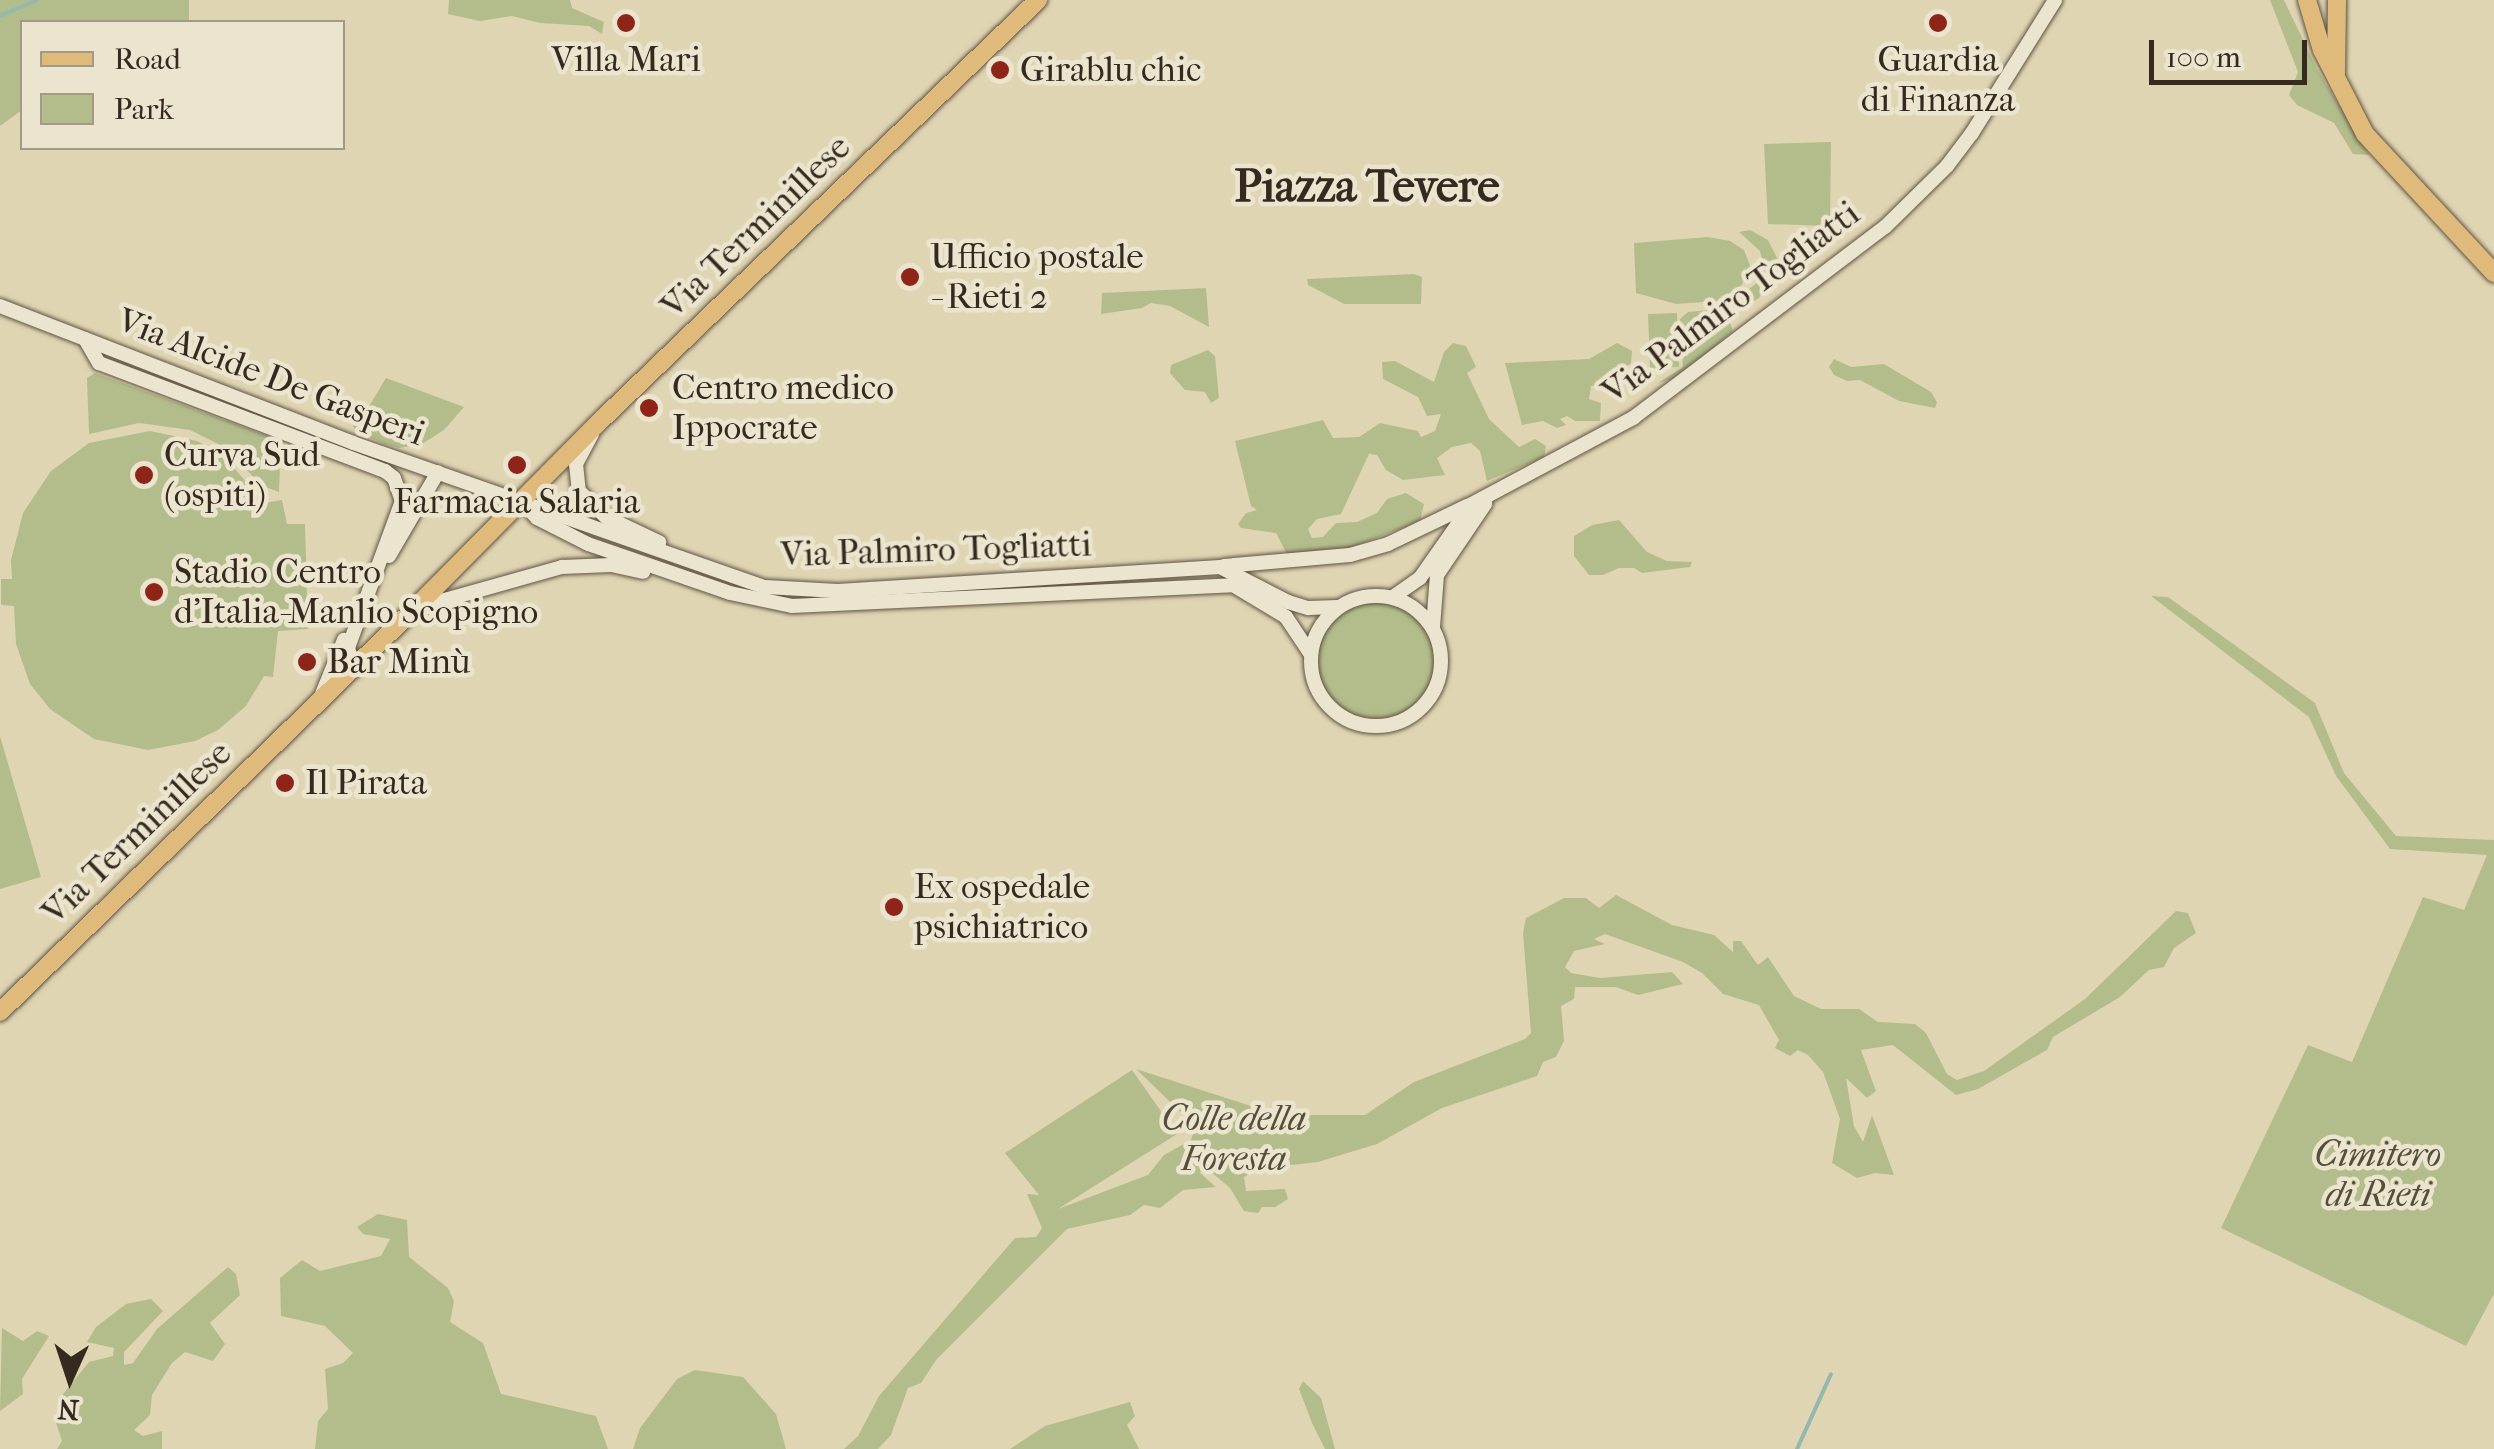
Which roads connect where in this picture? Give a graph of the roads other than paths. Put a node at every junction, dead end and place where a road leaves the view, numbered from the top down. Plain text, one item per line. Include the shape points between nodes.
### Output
1 (1038, 0) edge
2 (2042, 0) edge
3 (2055, 0) edge
4 (2292, 0) edge
5 (2307, 0) edge
6 (2337, 0) edge
7 (2042, 23) junction
8 (2322, 50) junction
9 (2337, 84) junction
10 (2494, 272) edge
11 (0, 306) edge
12 (85, 338) junction
13 (597, 424) junction
14 (438, 472) junction
15 (1508, 485) junction
16 (483, 488) junction
17 (521, 501) junction
18 (1472, 504) junction
19 (500, 523) junction
20 (382, 564) junction
21 (1220, 566) junction
22 (746, 582) junction
23 (730, 593) junction
24 (1393, 598) junction
25 (365, 600) junction
26 (1338, 607) junction
27 (415, 608) junction
28 (1432, 628) junction
29 (1310, 654) junction
30 (360, 662) junction
31 (320, 700) junction
32 (0, 1012) edge

1 - 13 main road, Via Terminillese
2 - 7 street
3 - 7 street, Via Palmiro Togliatti
4 - 8 main road
5 - 8 main road
6 - 9 main road
7 - 15 street, Via Palmiro Togliatti via 1972,133 1885,227 1633,418
8 - 9 main road
9 - 10 main road via 2383,157
11 - 12 street, Via Alcide De Gasperi
12 - 14 street, Via Alcide De Gasperi
12 - 20 street via 100,363 385,471 402,501
13 - 17 main road, Via Terminillese
13 - 22 street via 575,477 588,504
14 - 16 street, Via Alcide De Gasperi
14 - 20 street
15 - 18 street, Via Palmiro Togliatti
15 - 28 street via 1482,506 1437,575
16 - 17 street, Via Alcide De Gasperi
16 - 19 street via 496,503
17 - 19 main road, Via Terminillese
17 - 22 street, Via Palmiro Togliatti
17 - 23 street, Via Palmiro Togliatti via 538,518 588,544
18 - 21 street, Via Palmiro Togliatti via 1350,555
18 - 24 street, Via Palmiro Togliatti via 1420,578
19 - 27 main road, Via Terminillese
20 - 25 street
21 - 22 street, Via Palmiro Togliatti via 838,592
21 - 26 street via 1288,602
23 - 27 street via 593,564
23 - 29 street, Via Palmiro Togliatti via 822,607 1232,585 1286,617
24 - 26 street via 1365,596
24 - 28 street via 1416,609
25 - 30 street via 348,648
25 - 31 street
26 - 29 street via 1319,627
27 - 30 main road, Via Terminillese
28 - 29 street via 1441,658 1435,689 1414,714 1385,726 1354,723 1329,707 1315,685
30 - 31 main road, Via Terminillese
31 - 32 main road, Via Terminillese

